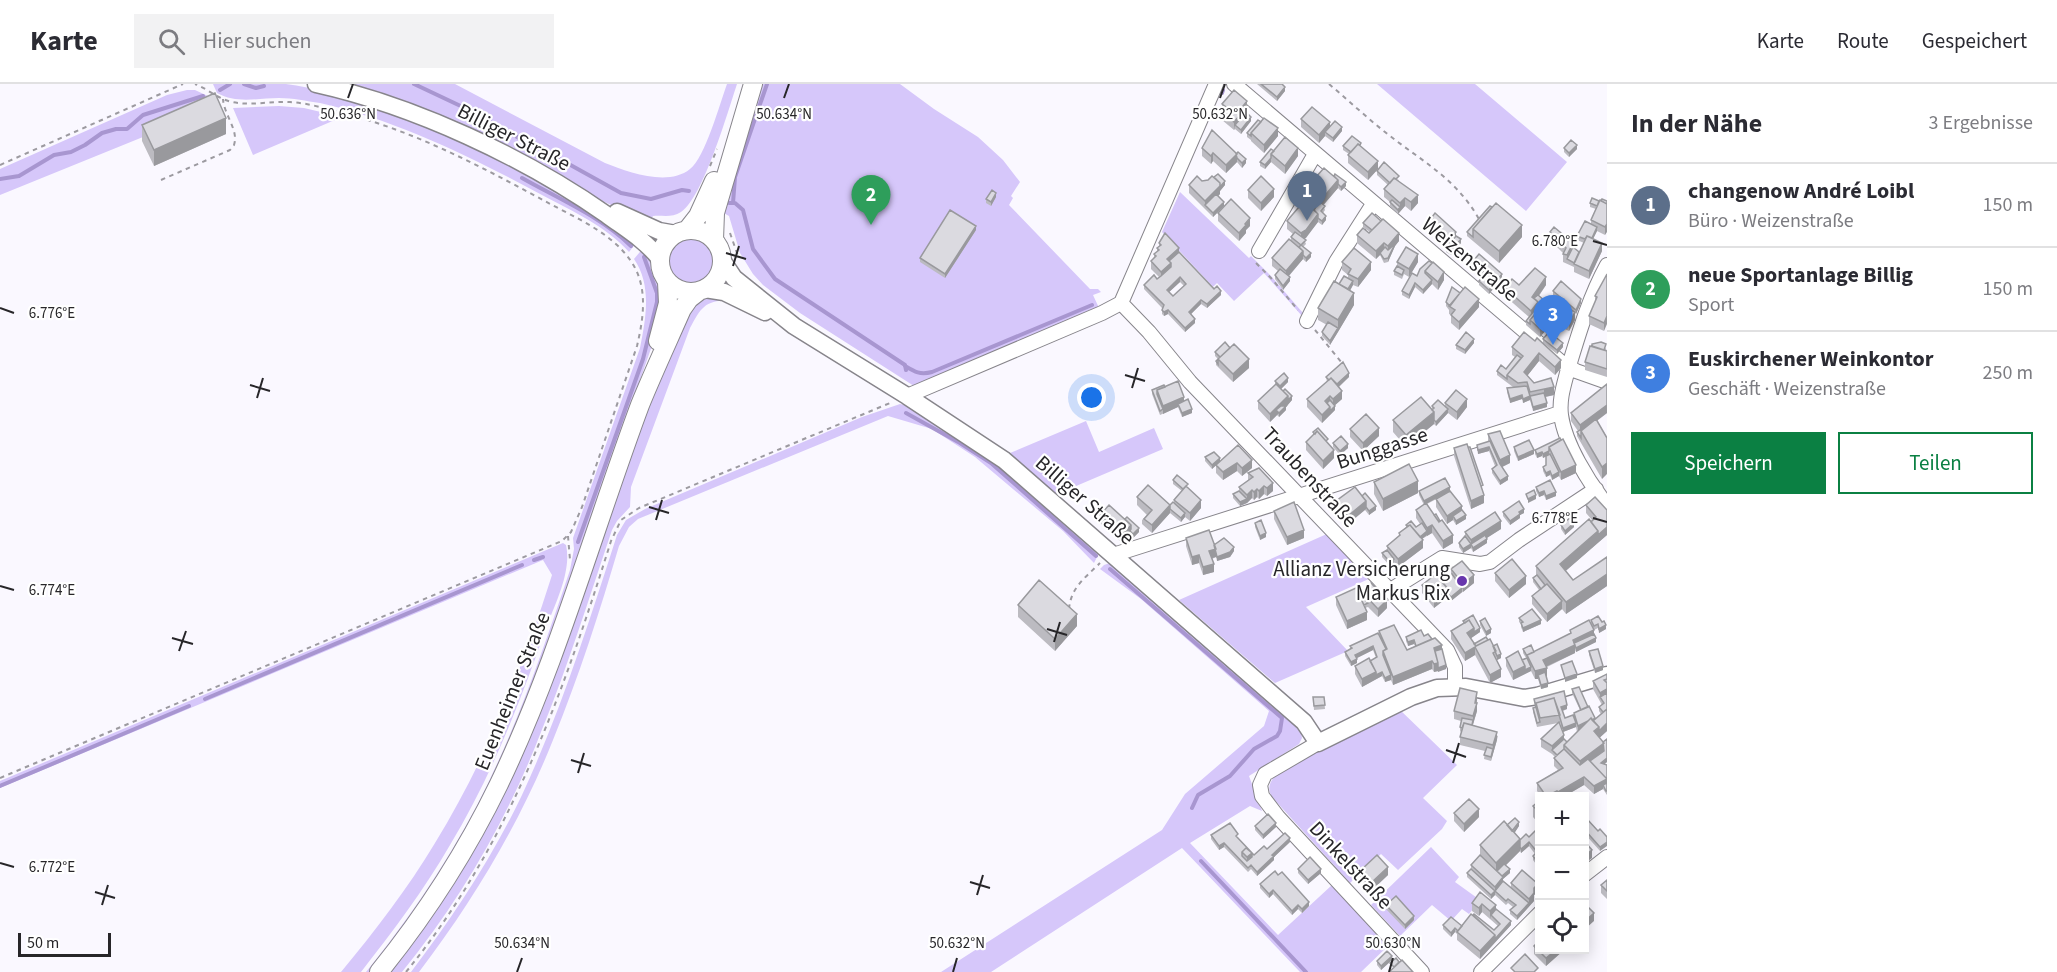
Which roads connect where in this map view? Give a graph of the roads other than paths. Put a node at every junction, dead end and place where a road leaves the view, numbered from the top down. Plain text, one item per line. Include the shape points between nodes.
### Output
1 (316, 84) edge
2 (753, 84) edge
3 (1216, 84) edge
4 (1234, 84) edge
5 (745, 107) junction
6 (1315, 154) junction
7 (588, 201) junction
8 (1373, 204) junction
9 (681, 232) junction
10 (714, 240) junction
11 (1266, 246) road end
12 (660, 259) junction
13 (722, 260) junction
14 (1607, 265) edge
15 (667, 282) junction
16 (701, 291) junction
17 (1121, 303) junction
18 (1307, 321) road end
19 (794, 326) junction
20 (1569, 368) junction
21 (1607, 381) edge
22 (907, 396) junction
23 (641, 403) junction
24 (1560, 413) junction
25 (1596, 489) junction
26 (1300, 497) junction
27 (1607, 505) edge
28 (1112, 554) junction
29 (1389, 591) junction
30 (1607, 675) edge
31 (1455, 686) junction
32 (1318, 743) junction
33 (1607, 857) edge
34 (1589, 871) edge
35 (1535, 917) edge
36 (379, 972) edge
37 (1422, 972) edge
38 (1481, 972) edge

1 - 7 street, Billiger Straße via 376,100 450,128
2 - 5 main road
3 - 17 street
4 - 6 street, Weizenstraße
5 - 9 main road via 704,204 695,221
5 - 10 main road via 715,213
6 - 8 street, Weizenstraße
6 - 11 street
7 - 9 street, Billiger Straße via 651,228
7 - 12 street, Billiger Straße via 649,245
8 - 18 street via 1336,262
8 - 20 street, Weizenstraße
9 - 10 main road via 703,232
9 - 12 main road via 665,243
10 - 13 main road
12 - 15 main road
13 - 16 main road via 717,278
13 - 19 street, Billiger Straße via 734,278
14 - 20 street via 1584,317
15 - 16 main road via 681,291
15 - 23 main road, Euenheimer Straße via 666,310
16 - 19 street, Billiger Straße via 724,292
16 - 23 main road, Euenheimer Straße via 689,298 682,309
17 - 22 street
17 - 26 street, Traubenstraße
19 - 22 street, Billiger Straße
20 - 21 street
20 - 24 street
22 - 28 street, Billiger Straße via 1004,460
23 - 36 main road, Euenheimer Straße via 540,687 503,776 443,885
24 - 25 street via 1568,440
24 - 26 street, Bunggasse
25 - 27 street
25 - 29 street via 1490,562 1442,558
26 - 28 street, Bunggasse
26 - 29 street, Traubenstraße
28 - 32 street, Billiger Straße via 1304,722
29 - 31 street, Traubenstraße via 1450,654
30 - 31 street via 1524,698
31 - 32 street via 1412,697
32 - 37 street, Dinkelstraße via 1265,774 1261,791 1265,802
33 - 34 street
35 - 38 street

